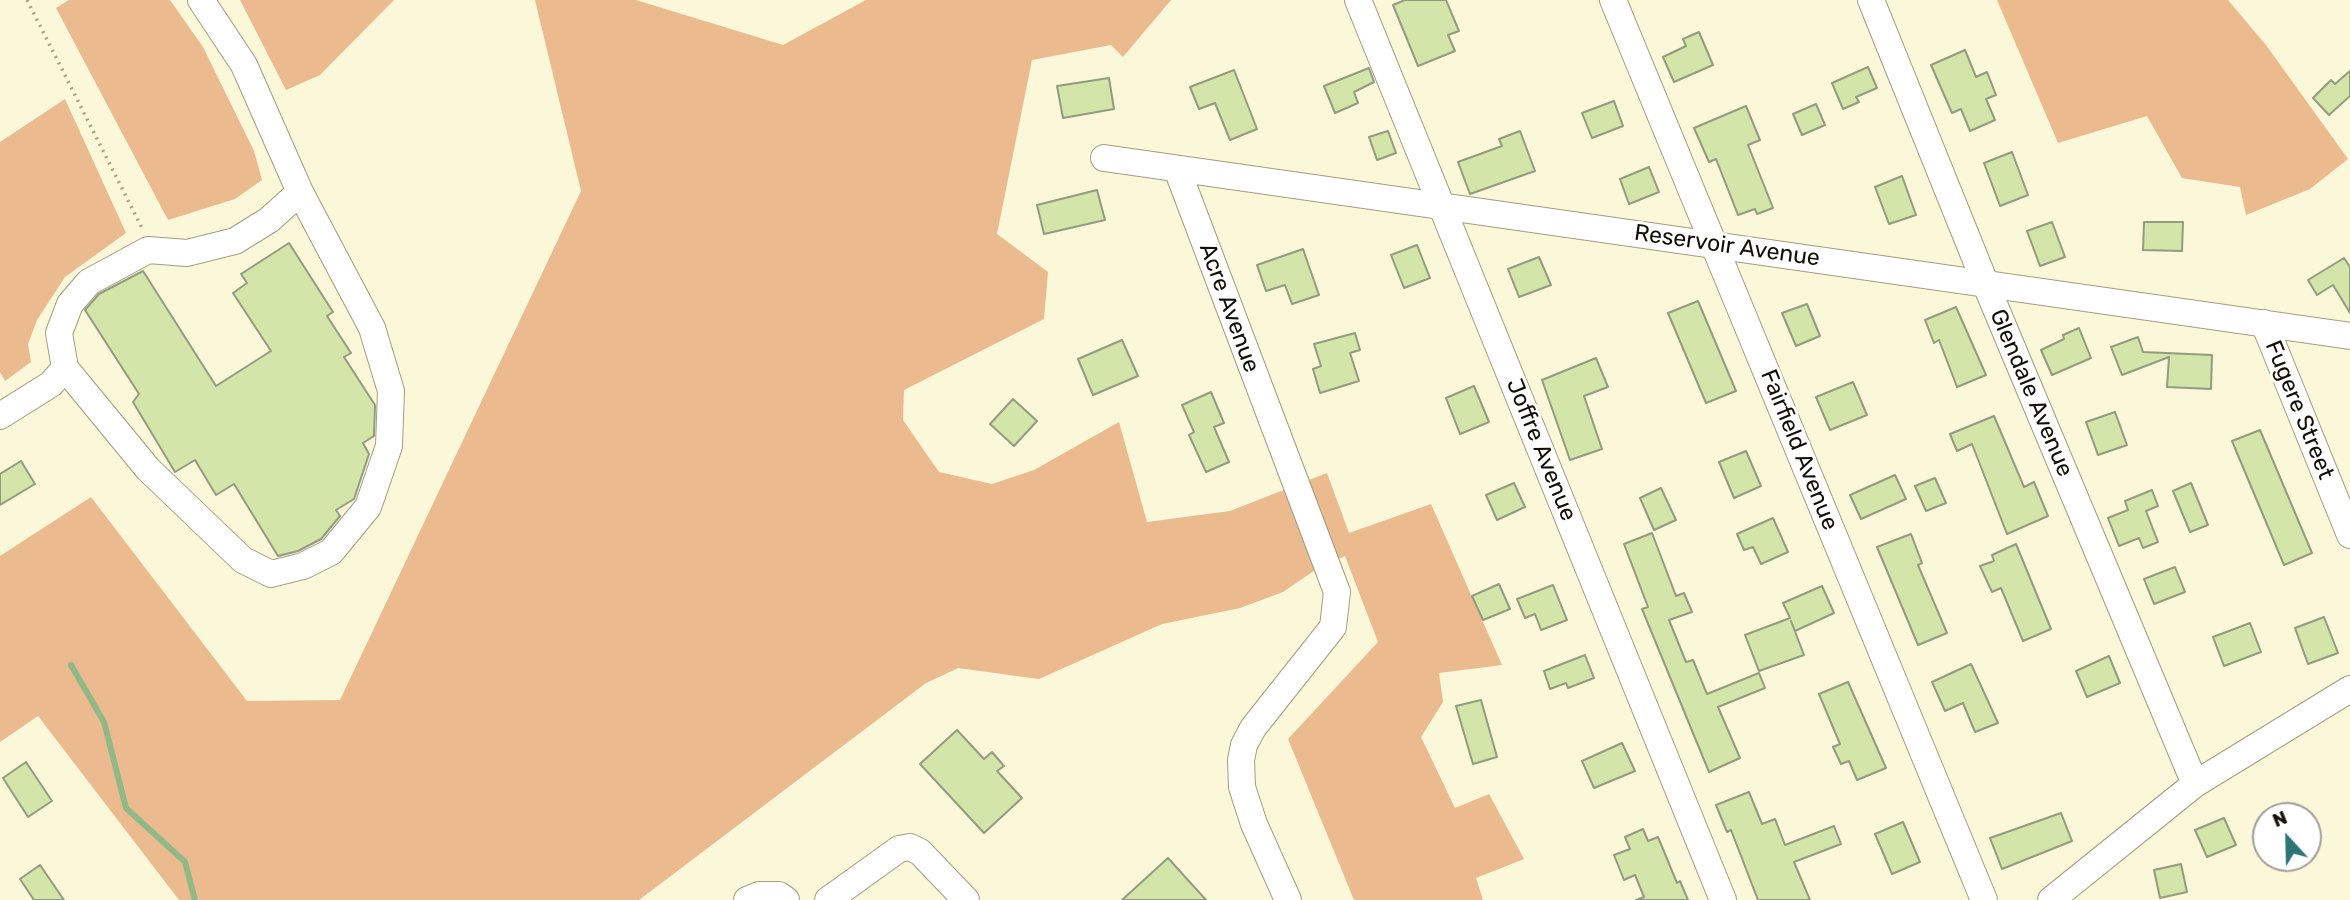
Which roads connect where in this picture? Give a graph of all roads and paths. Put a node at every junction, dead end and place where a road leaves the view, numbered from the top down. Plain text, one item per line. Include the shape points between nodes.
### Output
1 (27, 0) edge
2 (201, 0) edge
3 (1358, 0) edge
4 (1613, 0) edge
5 (1871, 0) edge
6 (1104, 158) dead end
7 (1177, 169) junction
8 (300, 192) junction
9 (1444, 207) junction
10 (1714, 243) junction
11 (148, 250) junction
12 (1986, 285) junction
13 (2264, 323) junction
14 (2350, 336) edge
15 (65, 368) junction
16 (8, 410) edge
17 (2350, 535) edge
18 (2350, 689) edge
19 (2195, 785) junction
20 (2064, 895) edge
21 (747, 900) edge
22 (786, 900) edge
23 (828, 900) edge
24 (966, 900) edge
25 (1288, 900) edge
26 (1723, 900) edge
27 (1984, 900) edge

1 - 11 path via 145,234
2 - 8 street via 244,65
3 - 9 street, Joffre Avenue
4 - 10 street, Fairfield Avenue
5 - 12 street, Glendale Avenue
6 - 7 street, Reservoir Avenue
7 - 9 street, Reservoir Avenue
7 - 25 street, Acre Avenue via 1337,592 1334,626 1244,745 1242,787
8 - 11 street via 269,220 235,241 187,253
8 - 15 street via 372,328 391,391 389,446 368,507 331,552 303,566 271,574 243,560 148,469
9 - 10 street, Reservoir Avenue
9 - 26 street, Joffre Avenue
10 - 12 street, Reservoir Avenue
10 - 27 street, Fairfield Avenue
11 - 15 street via 89,282 71,304 59,333
12 - 13 street, Reservoir Avenue
12 - 19 street, Glendale Avenue
13 - 14 street, Reservoir Avenue
13 - 17 street, Fugere Street
15 - 16 street via 51,384
18 - 19 street
19 - 20 street
21 - 22 street via 759,895 779,895
23 - 24 street via 899,849 910,847

